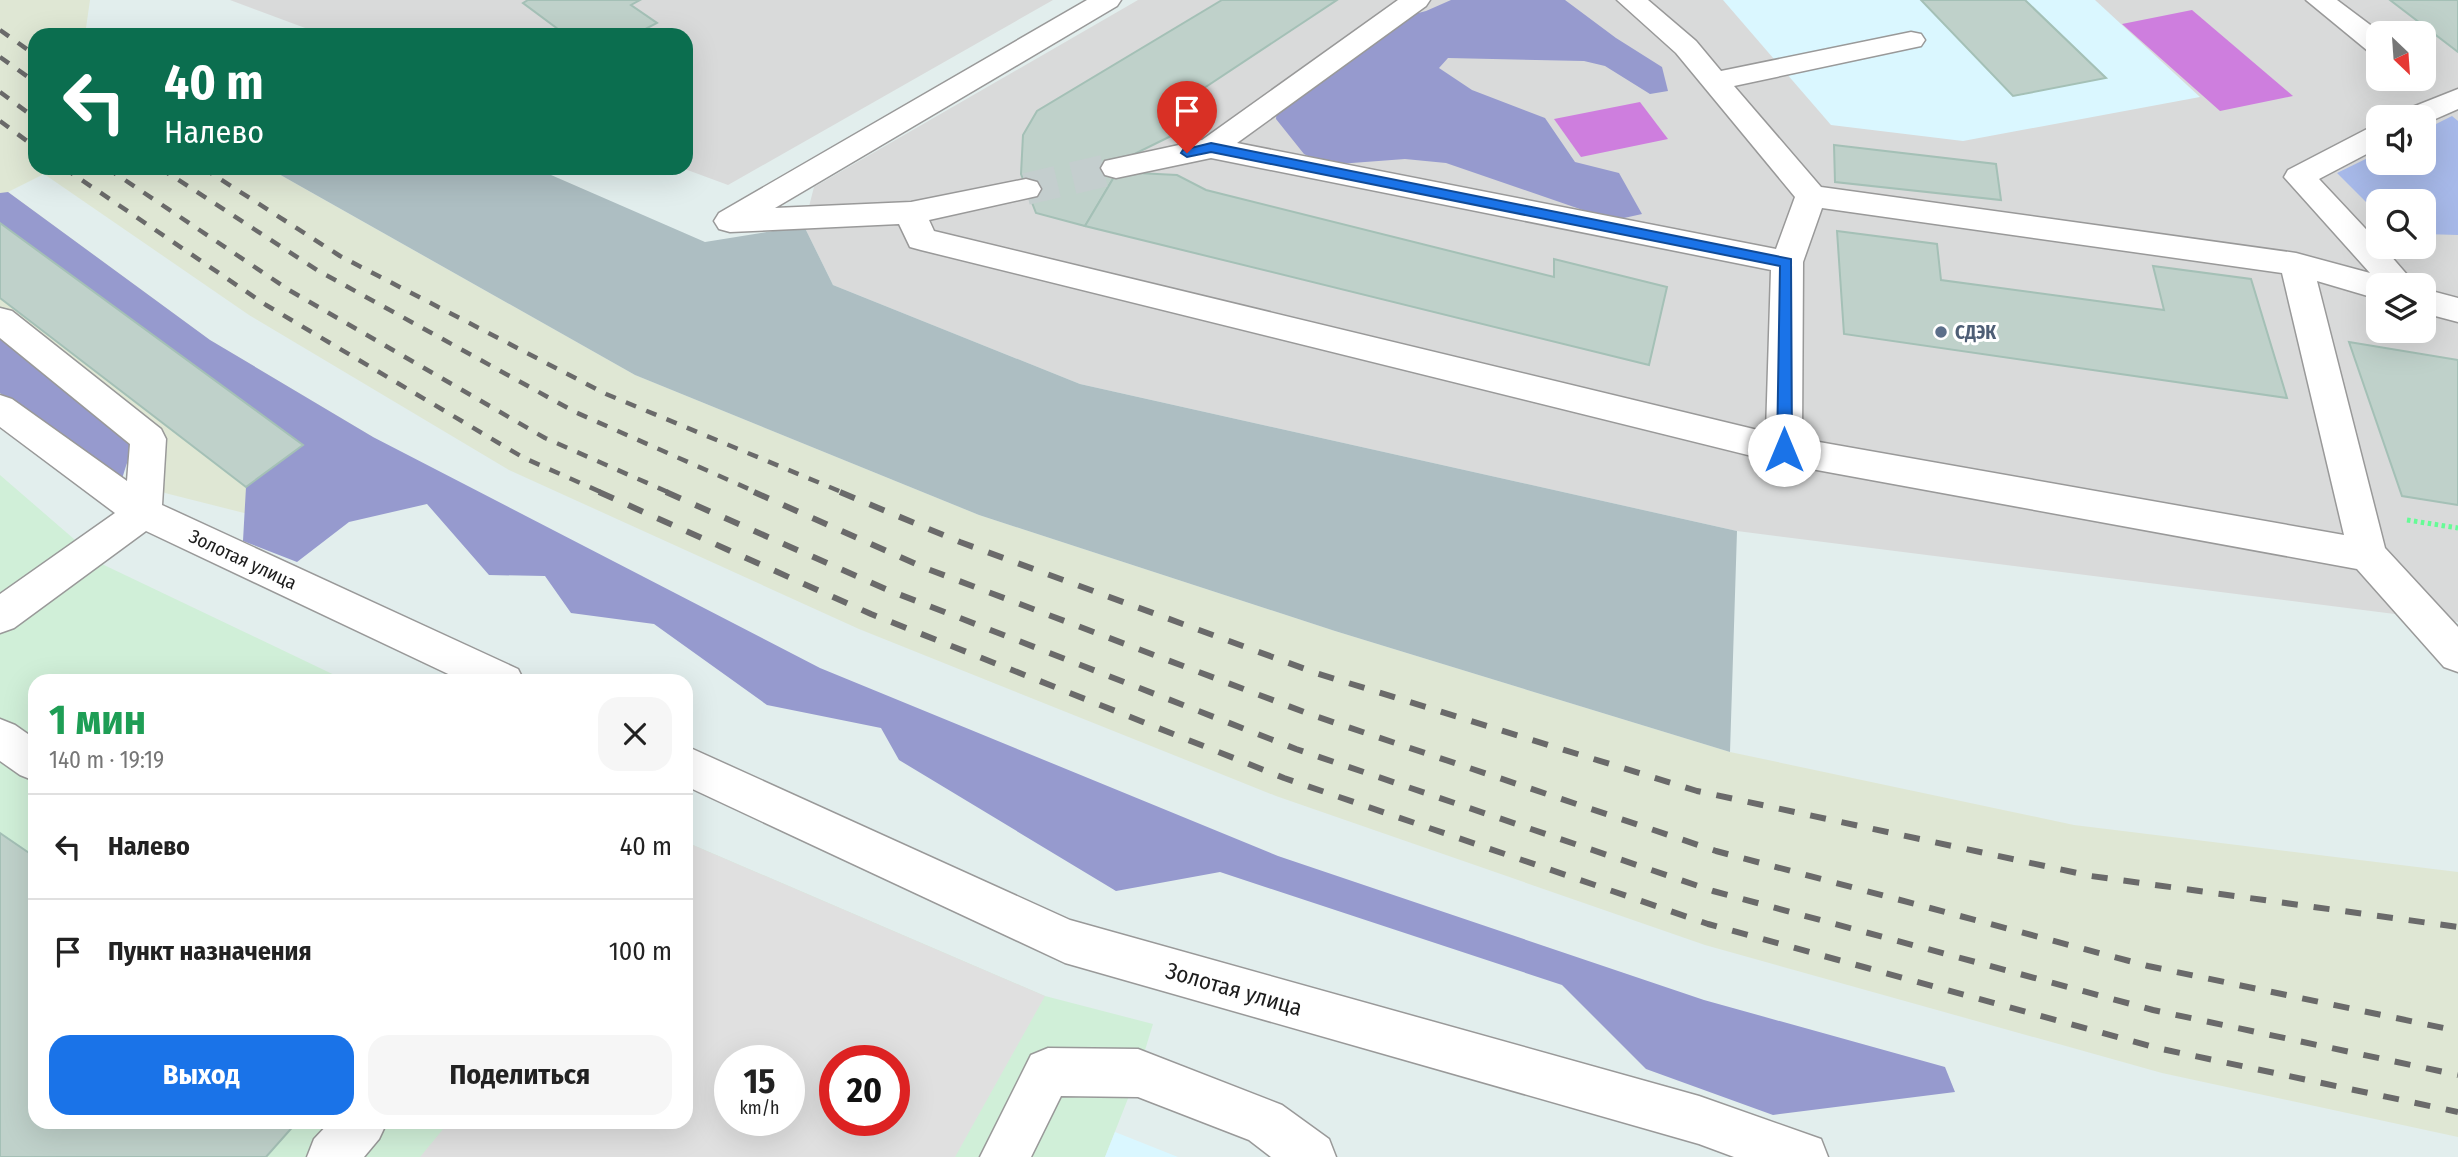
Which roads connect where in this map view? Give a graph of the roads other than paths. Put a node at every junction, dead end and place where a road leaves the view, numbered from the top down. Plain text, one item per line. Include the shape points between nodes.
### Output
1 (1107, 0) edge
2 (1416, 0) edge
3 (1631, 0) edge
4 (2320, 0) edge
5 (2366, 36) edge
6 (1911, 40) dead end
7 (1714, 81) junction
8 (2446, 92) edge
9 (2430, 105) edge
10 (2366, 142) edge
11 (1211, 148) junction
12 (1116, 168) tunnel mouth
13 (1026, 189) tunnel mouth
14 (1811, 196) junction
15 (911, 214) junction
16 (1787, 262) junction
17 (2296, 264) junction
18 (2389, 273) edge
19 (2366, 284) edge
20 (2436, 304) edge
21 (2458, 310) edge
22 (0, 320) edge
23 (0, 408) edge
24 (1784, 450) junction
25 (143, 513) junction
26 (2368, 555) junction
27 (0, 616) edge
28 (2458, 655) edge
29 (489, 674) edge
30 (0, 738) edge
31 (28, 757) edge
32 (693, 768) edge
33 (356, 1129) edge
34 (332, 1157) edge
35 (1005, 1157) edge
36 (1311, 1157) edge
37 (1804, 1157) edge

1 - 15 street via 730,221
2 - 11 street
3 - 7 street via 1686,47
4 - 5 street
6 - 7 street
7 - 14 street
8 - 9 street
10 - 18 street via 2300,177
11 - 12 street
11 - 16 street
13 - 15 street
14 - 16 street
14 - 17 street
15 - 24 street via 921,239
16 - 24 street
17 - 19 street
17 - 26 street
20 - 21 street
22 - 25 street via 148,439
23 - 25 street, Золотая улица
24 - 26 street
25 - 27 street
25 - 29 street, Золотая улица
26 - 28 street
30 - 31 street
32 - 37 street, Золотая улица via 1065,942 1699,1120
33 - 34 street
35 - 36 street via 1048,1072 1138,1073 1265,1122

